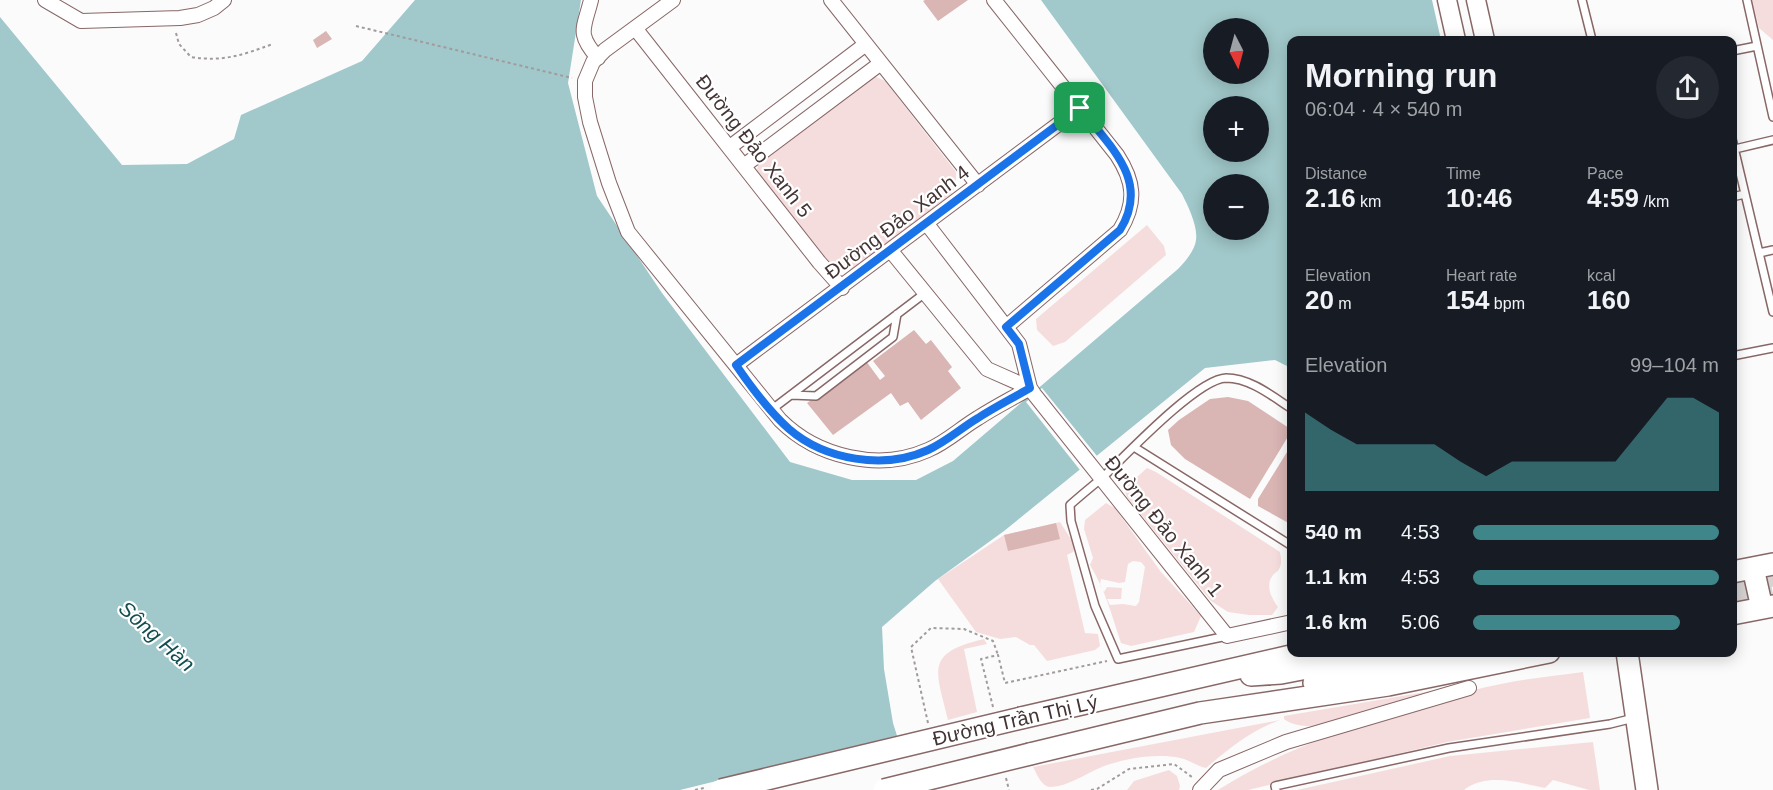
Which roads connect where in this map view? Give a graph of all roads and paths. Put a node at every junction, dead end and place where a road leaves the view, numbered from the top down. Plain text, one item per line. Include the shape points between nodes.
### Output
1 (45, 0) edge
2 (224, 0) edge
3 (591, 0) edge
4 (673, 0) edge
5 (831, 0) edge
6 (994, 0) edge
7 (1447, 0) edge
8 (1476, 0) edge
9 (1582, 0) edge
10 (1747, 0) edge
11 (171, 18) junction
12 (356, 26) dead end
13 (635, 28) junction
14 (1455, 36) edge
15 (1484, 36) edge
16 (1591, 36) edge
17 (273, 44) dead end
18 (866, 44) junction
19 (1757, 46) junction
20 (1737, 50) edge
21 (598, 58) junction
22 (881, 63) junction
23 (585, 81) junction
24 (1080, 108) junction
25 (1773, 117) edge
26 (1773, 140) edge
27 (730, 147) junction
28 (1737, 149) edge
29 (1737, 158) edge
30 (745, 165) junction
31 (978, 186) junction
32 (1745, 194) junction
33 (1737, 196) edge
34 (927, 224) junction
35 (1773, 250) edge
36 (891, 251) junction
37 (1759, 253) junction
38 (842, 288) junction
39 (925, 293) junction
40 (1773, 312) edge
41 (897, 314) junction
42 (1006, 327) junction
43 (1773, 348) edge
44 (1737, 355) edge
45 (736, 365) junction
46 (1032, 391) junction
47 (791, 395) junction
48 (1287, 406) edge
49 (771, 410) junction
50 (1134, 447) junction
51 (1100, 479) junction
52 (1287, 543) edge
53 (1753, 568) edge
54 (1768, 607) edge
55 (1737, 613) edge
56 (1287, 623) edge
57 (1227, 636) junction
58 (998, 655) junction
59 (1287, 657) edge
60 (1364, 657) edge
61 (1445, 657) edge
62 (1525, 657) edge
63 (1628, 657) edge
64 (1118, 659) junction
65 (1188, 681) junction
66 (1469, 688) dead end
67 (994, 711) dead end
68 (1200, 712) junction
69 (1636, 718) junction
70 (929, 728) dead end
71 (722, 790) edge
72 (884, 790) edge
73 (1091, 790) edge
74 (1097, 790) edge
75 (1200, 790) edge
76 (1276, 790) edge
77 (1647, 790) edge

1 - 11 street via 81,21
2 - 11 street via 198,15
3 - 21 street via 583,35
4 - 13 street
5 - 18 street
6 - 24 street
7 - 14 main road
8 - 15 main road
9 - 16 lane
10 - 19 lane
11 - 17 path via 179,44 191,57 214,60
12 - 23 path
13 - 21 street
13 - 27 street, Đường Đảo Xanh 5
18 - 22 street
18 - 27 street
19 - 20 lane
19 - 25 lane
21 - 23 street
22 - 30 street
22 - 31 street
23 - 45 street via 590,122 628,232
24 - 31 street, Đường Đảo Xanh 4
24 - 42 street via 1131,181 1129,216 1120,230
26 - 28 lane
27 - 30 street, Đường Đảo Xanh 5
29 - 32 lane
30 - 38 street, Đường Đảo Xanh 5
31 - 34 street, Đường Đảo Xanh 4
32 - 33 lane
32 - 37 lane
34 - 36 street, Đường Đảo Xanh 4
34 - 42 street, Đường Đảo Xanh 1
35 - 37 lane
36 - 38 street, Đường Đảo Xanh 4
36 - 39 street, Đường Đảo Xanh 1
37 - 40 lane
38 - 45 street, Đường Đảo Xanh 4
39 - 41 lane
39 - 46 street, Đường Đảo Xanh 1 via 987,369
41 - 47 lane
41 - 47 lane via 893,337 816,396
42 - 46 street, Đường Đảo Xanh 1 via 1019,344
43 - 44 lane
45 - 49 street
46 - 49 street via 977,418 927,451 883,460 856,459 814,445 790,430
46 - 51 street, Đường Đảo Xanh 1
47 - 49 lane
48 - 50 lane via 1247,381 1224,378 1207,384
50 - 51 lane
50 - 52 lane
51 - 57 street, Đường Đảo Xanh 1
51 - 64 lane via 1070,505 1071,521 1095,606
53 - 54 main road
54 - 55 main road
56 - 57 street
57 - 64 lane
58 - 64 path via 1005,683
58 - 67 path via 981,659
58 - 70 path via 993,641 964,628 931,628 911,647
59 - 65 main road, Đường Trần Thị Lý
60 - 65 main road via 1281,673
61 - 68 main road via 1284,688
62 - 68 main road, Đường Trần Thị Lý via 1388,685
63 - 69 main road
65 - 71 main road, Đường Trần Thị Lý, bridge
66 - 75 street via 1286,742 1220,770
68 - 72 main road, Đường Trần Thị Lý, bridge
69 - 76 lane via 1449,748 1275,786
69 - 77 main road
73 - 74 path
74 - 75 path via 1129,769 1174,764 1192,777

